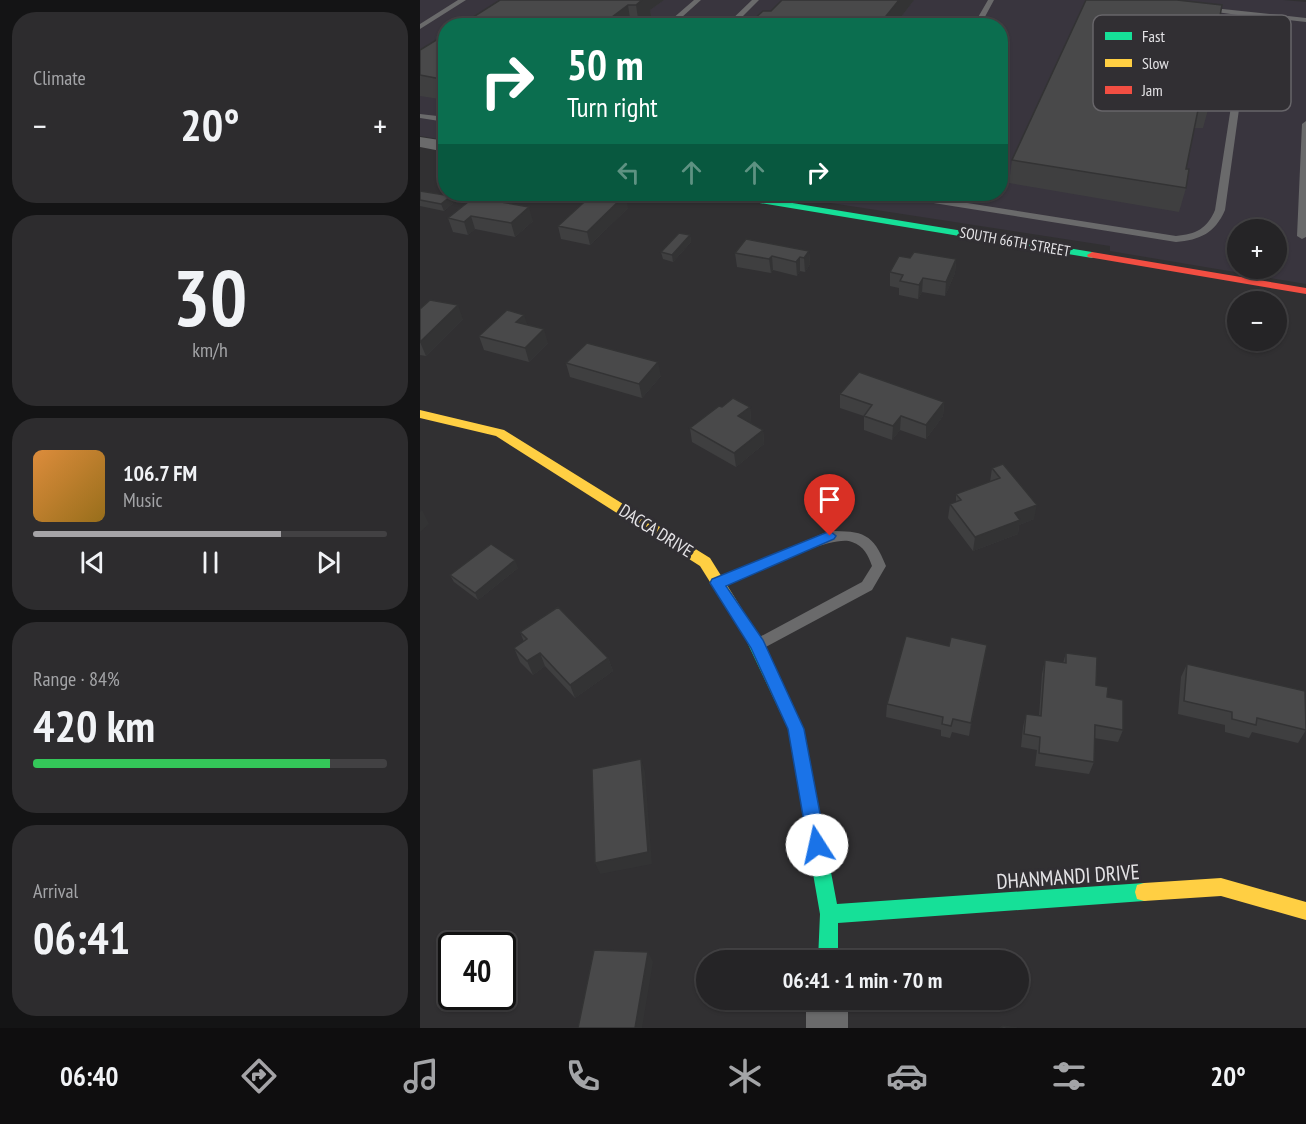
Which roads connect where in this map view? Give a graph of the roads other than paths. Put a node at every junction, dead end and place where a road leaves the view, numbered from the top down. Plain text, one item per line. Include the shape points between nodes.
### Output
1 (464, 0) edge
2 (698, 0) edge
3 (756, 0) edge
4 (991, 0) edge
5 (1193, 8) edge
6 (1249, 14) joint
7 (1258, 15) edge
8 (677, 18) edge
9 (737, 18) edge
10 (981, 18) edge
11 (1291, 18) edge
12 (1306, 20) edge
13 (420, 27) edge
14 (1235, 111) edge
15 (420, 116) edge
16 (438, 119) edge
17 (1306, 124) edge
18 (420, 142) edge
19 (438, 145) edge
20 (766, 201) edge
21 (941, 201) edge
22 (1302, 236) dead end
23 (1306, 291) edge
24 (420, 414) edge
25 (717, 583) junction
26 (757, 645) junction
27 (1306, 911) edge
28 (829, 914) junction
29 (828, 950) edge
30 (828, 1010) edge
31 (827, 1028) edge

1 - 13 lane
2 - 8 lane
3 - 9 lane
4 - 10 lane
5 - 6 lane
6 - 7 lane
11 - 12 lane
14 - 21 lane via 1220,210 1214,225 1197,237 1176,238
15 - 16 lane
17 - 22 lane
18 - 19 street
20 - 23 street, SOUTH 66TH STREET
24 - 25 street, DACCA DRIVE via 500,433 705,562
25 - 26 street, DACCA DRIVE
25 - 26 lane via 830,536 854,536 872,548 879,566 867,586
26 - 28 street, DACCA DRIVE via 796,729
27 - 28 street, DHANMANDI DRIVE via 1221,887
28 - 29 street, DACCA DRIVE
30 - 31 street

